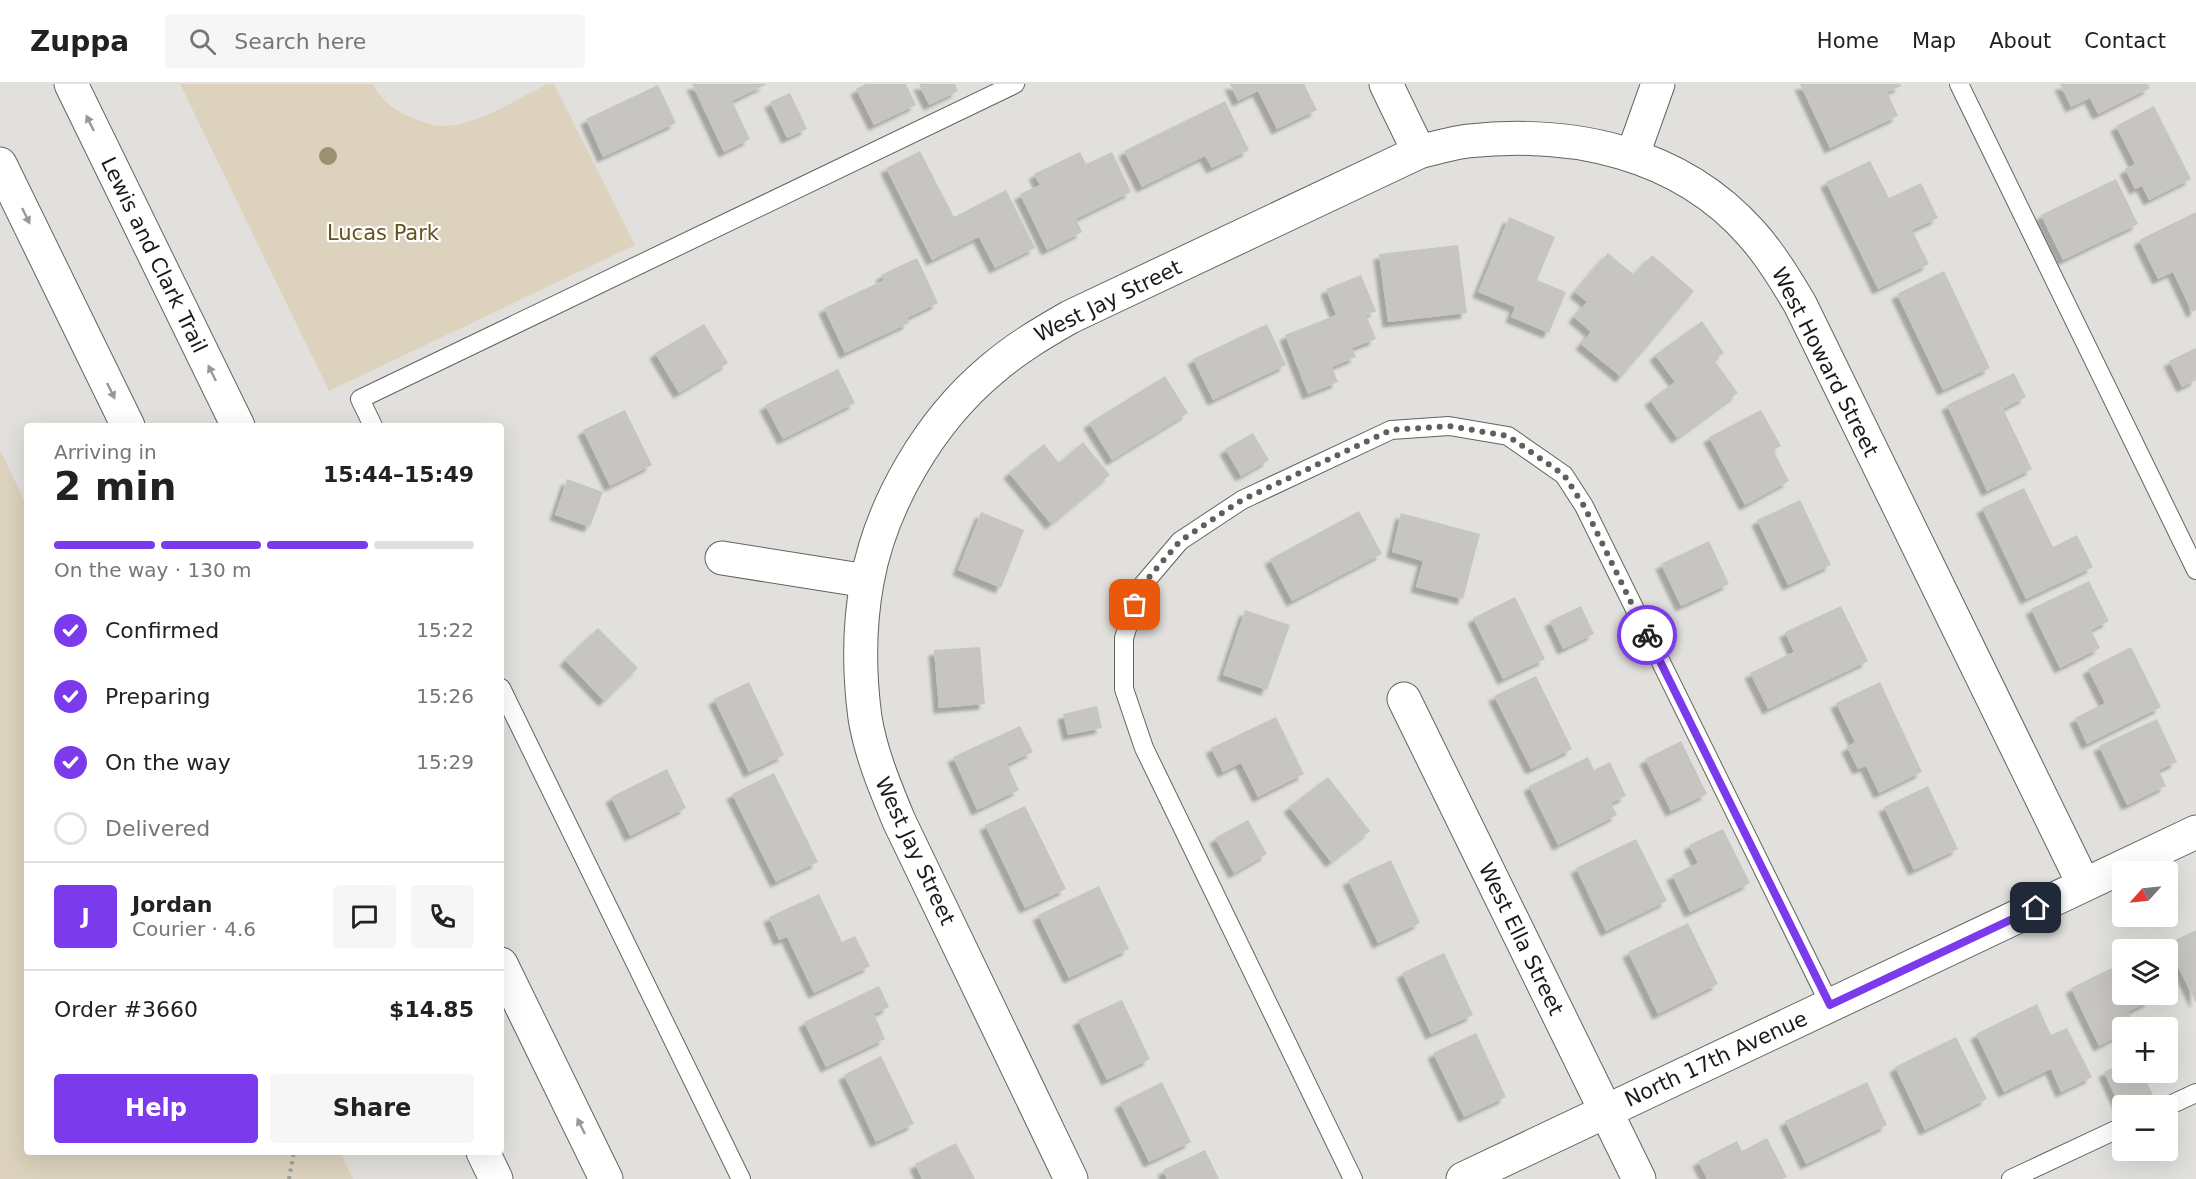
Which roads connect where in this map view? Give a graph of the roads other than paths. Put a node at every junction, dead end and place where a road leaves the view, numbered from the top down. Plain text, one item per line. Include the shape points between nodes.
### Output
1 (71, 84) edge
2 (1015, 84) edge
3 (1386, 84) edge
4 (1658, 84) edge
5 (1959, 84) edge
6 (1419, 152) junction
7 (1633, 154) junction
8 (0, 164) edge
9 (127, 423) edge
10 (237, 423) edge
11 (372, 423) edge
12 (722, 558) dead end
13 (2196, 570) edge
14 (867, 581) junction
15 (504, 694) edge
16 (1404, 699) dead end
17 (2196, 832) edge
18 (2084, 885) junction
19 (504, 969) edge
20 (1830, 1005) junction
21 (2196, 1093) edge
22 (2178, 1101) edge
23 (1606, 1112) junction
24 (2112, 1132) edge
25 (484, 1155) edge
26 (496, 1179) edge
27 (606, 1179) edge
28 (741, 1179) edge
29 (1071, 1179) edge
30 (1353, 1179) edge
31 (1463, 1179) edge
32 (1639, 1179) edge
33 (2011, 1179) edge

10 -> 1 main road, Lewis and Clark Trail
2 - 11 lane via 360,399
3 - 6 main road
4 - 7 main road
5 - 13 lane
6 - 7 main road, West Howard Street via 1466,141 1510,138 1596,145
6 - 14 main road, West Jay Street via 1070,317 1028,341 990,370 955,405 901,484 882,529
7 - 18 main road, West Howard Street via 1681,177 1720,202 1751,232 1778,267 1800,304
8 -> 9 main road
12 - 14 main road
14 - 29 main road, West Jay Street via 861,671 866,719 877,766 899,821
15 - 28 lane
16 - 23 main road, West Ella Street
17 - 18 main road, North 17th Avenue
18 - 20 main road, North 17th Avenue
27 -> 19 main road
20 - 23 main road, North 17th Avenue
20 - 30 lane via 1584,506 1564,475 1508,436 1449,426 1391,430 1242,500 1180,541 1140,588 1124,638 1124,689 1144,748
21 - 22 lane
23 - 31 main road, North 17th Avenue
23 - 32 main road, West Ella Street
24 - 33 lane
25 - 26 main road

